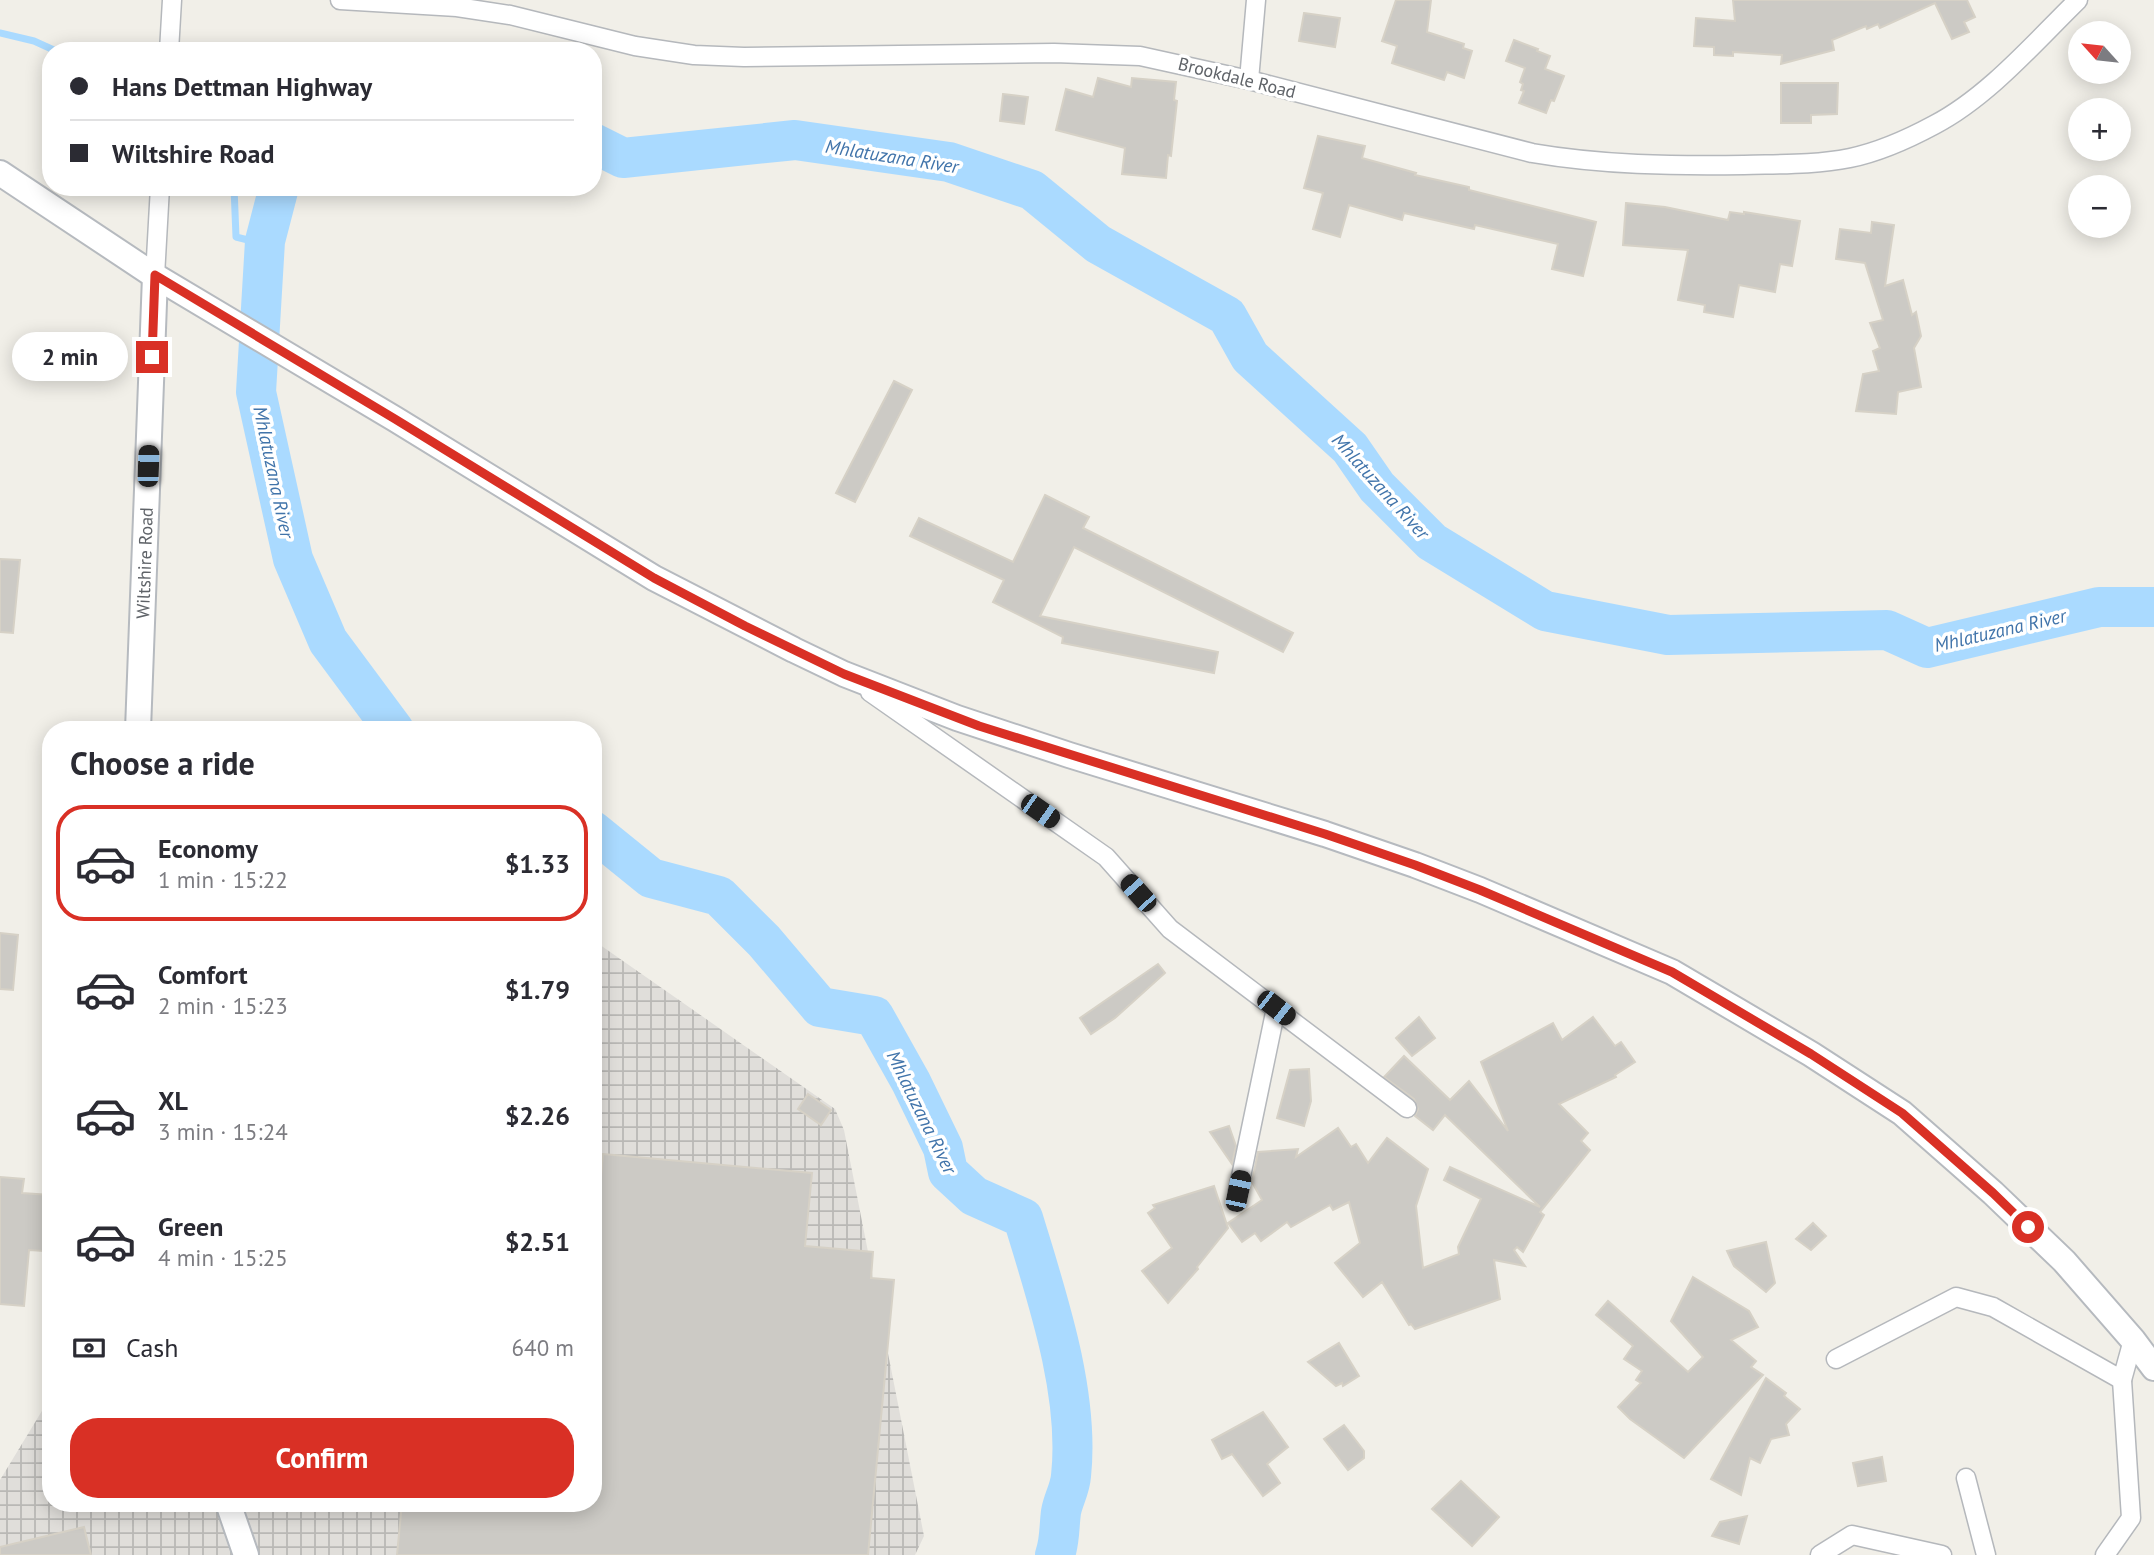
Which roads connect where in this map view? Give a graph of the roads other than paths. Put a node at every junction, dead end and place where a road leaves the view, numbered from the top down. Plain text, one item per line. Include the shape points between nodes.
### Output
1 (172, 0) edge
2 (340, 0) edge
3 (1255, 0) edge
4 (2078, 0) edge
5 (477, 5) edge
6 (170, 42) edge
7 (1249, 80) junction
8 (0, 173) edge
9 (159, 196) edge
10 (155, 275) junction
11 (844, 674) junction
12 (138, 721) edge
13 (1276, 1008) junction
14 (1406, 1108) dead end
15 (1238, 1191) dead end
16 (2133, 1340) junction
17 (1836, 1359) dead end
18 (2154, 1368) edge
19 (2122, 1380) junction
20 (1966, 1478) dead end
21 (231, 1512) edge
22 (246, 1555) edge
23 (1820, 1555) edge
24 (1942, 1555) edge
25 (1986, 1555) edge
26 (2105, 1555) edge

1 - 6 street
2 - 5 street, Brookdale Road
3 - 7 street
4 - 7 street, Brookdale Road via 1994,82 1936,125 1884,148 1808,163 1577,161
5 - 7 street, Brookdale Road via 635,47 694,55 1098,54 1140,56
8 - 10 street
9 - 10 street, Wiltshire Road
10 - 11 street via 654,578
10 - 12 street, Wiltshire Road
11 - 13 street via 1106,857 1170,929
11 - 16 street via 969,722 1415,865 1672,972 1902,1113 2064,1261
13 - 14 street
13 - 15 street
16 - 18 street
16 - 19 street
17 - 19 street via 1956,1297 1993,1307
19 - 26 street via 2131,1518
20 - 25 street
21 - 22 street
23 - 24 street via 1852,1535

